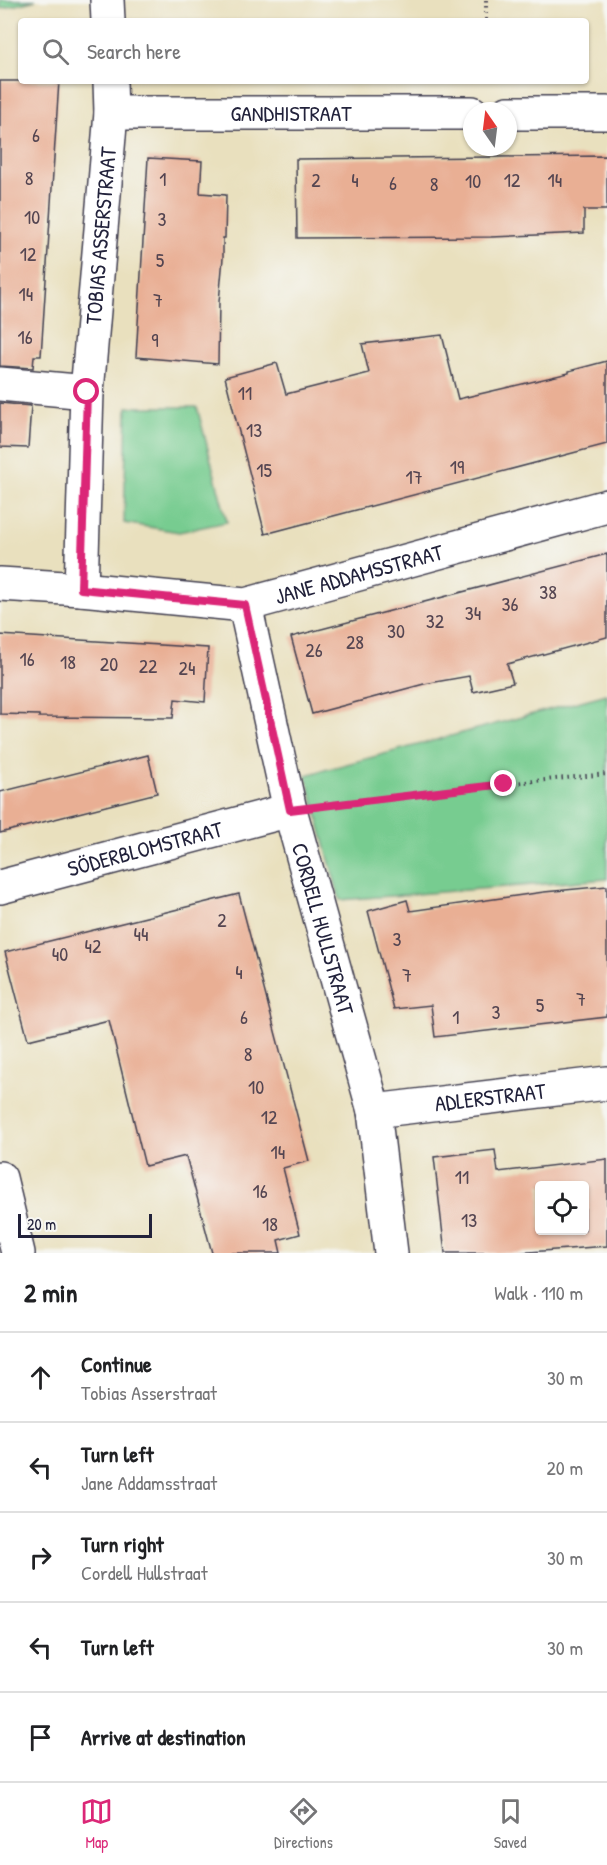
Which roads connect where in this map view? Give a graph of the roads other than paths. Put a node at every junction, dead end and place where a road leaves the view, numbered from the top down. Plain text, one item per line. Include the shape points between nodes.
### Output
1 (107, 0) edge
2 (108, 18) edge
3 (110, 84) edge
4 (111, 113) junction
5 (463, 113) edge
6 (517, 113) edge
7 (607, 113) edge
8 (0, 384) edge
9 (87, 392) junction
10 (607, 506) edge
11 (0, 584) edge
12 (81, 589) junction
13 (245, 605) junction
14 (290, 810) junction
15 (0, 887) edge
16 (607, 1083) edge
17 (374, 1111) junction
18 (0, 1178) edge
19 (18, 1253) edge
20 (391, 1253) edge

1 - 2 street
3 - 4 street, TOBIAS ASSERSTRAAT
4 - 5 street, GANDHISTRAAT
4 - 9 street, TOBIAS ASSERSTRAAT
6 - 7 street
8 - 9 street
9 - 12 street, TOBIAS ASSERSTRAAT
10 - 13 street, JANE ADDAMSSTRAAT
11 - 12 street, JANE ADDAMSSTRAAT
12 - 13 street, JANE ADDAMSSTRAAT
13 - 14 street, CORDELL HULLSTRAAT
14 - 15 street, SÖDERBLOMSTRAAT
14 - 17 street, CORDELL HULLSTRAAT
16 - 17 street, ADLERSTRAAT
17 - 20 street, CORDELL HULLSTRAAT
18 - 19 street

